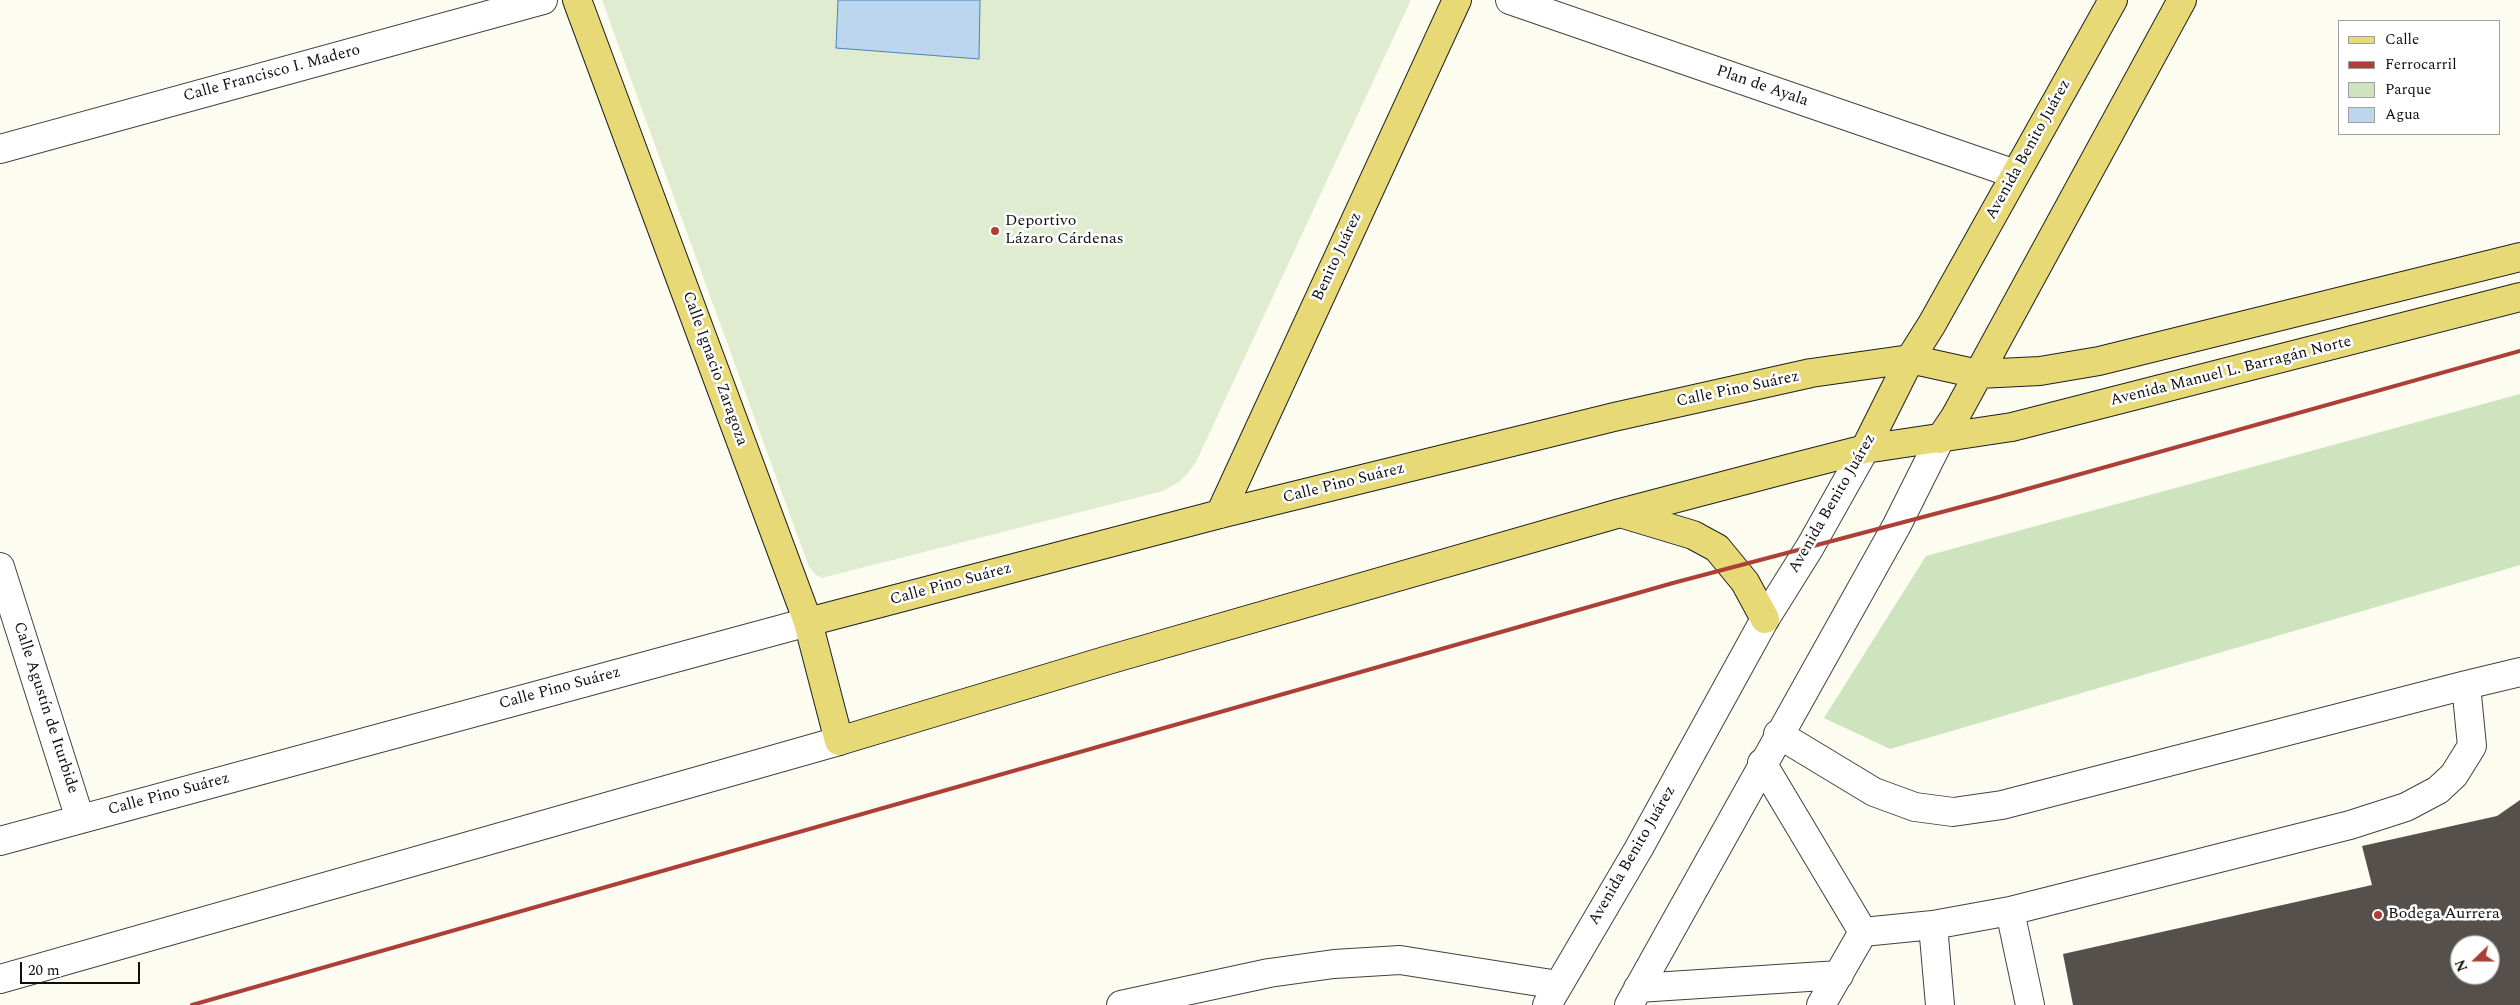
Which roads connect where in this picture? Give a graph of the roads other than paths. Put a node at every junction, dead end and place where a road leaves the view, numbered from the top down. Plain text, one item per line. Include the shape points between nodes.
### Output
1 (544, 0) edge
2 (577, 0) edge
3 (1457, 0) edge
4 (1510, 0) edge
5 (2113, 0) edge
6 (2182, 0) edge
7 (0, 149) edge
8 (2015, 174) junction
9 (2520, 257) edge
10 (2520, 297) edge
11 (1910, 359) junction
12 (1978, 374) junction
13 (1940, 439) junction
14 (1865, 449) junction
15 (1220, 514) junction
16 (1620, 514) junction
17 (0, 567) edge
18 (1765, 618) junction
19 (808, 622) junction
20 (2520, 672) edge
21 (2466, 685) junction
22 (1778, 734) junction
23 (839, 741) junction
24 (1762, 763) junction
25 (80, 819) junction
26 (0, 841) edge
27 (2010, 911) junction
28 (1933, 925) junction
29 (1862, 932) junction
30 (1839, 975) junction
31 (0, 979) edge
32 (1553, 995) edge
33 (1633, 997) edge
34 (1121, 1005) edge
35 (1821, 1005) edge
36 (1940, 1005) edge
37 (2030, 1005) edge

1 - 7 street, Calle Francisco I. Madero
2 - 19 main road, Calle Ignacio Zaragoza
3 - 15 main road, Benito Juárez
4 - 8 street, Plan de Ayala
5 - 8 main road, Avenida Benito Juárez
6 - 12 main road
8 - 11 main road, Avenida Benito Juárez
9 - 12 main road via 2099,361 2040,371
10 - 13 main road, Avenida Manuel L. Barragán Norte via 2012,427
11 - 12 main road
11 - 14 main road, Avenida Benito Juárez
11 - 15 main road, Calle Pino Suárez via 1811,373
12 - 13 main road
13 - 14 main road, Avenida Manuel L. Barragán Norte
13 - 22 street via 1897,524
14 - 16 main road
14 - 18 street, Avenida Benito Juárez via 1810,547
15 - 19 main road, Calle Pino Suárez
16 - 18 main road via 1693,535 1718,548 1745,582
16 - 23 main road via 1108,660
17 - 25 street, Calle Agustín de Iturbide
18 - 32 street, Avenida Benito Juárez via 1639,848
19 - 23 main road, Calle Ignacio Zaragoza
19 - 25 street, Calle Pino Suárez
20 - 21 street
21 - 22 street via 2002,805 1953,812 1916,807 1874,792
21 - 27 street via 2472,746 2454,775 2438,790 2406,807 2350,825
22 - 24 street
23 - 31 street
24 - 29 street
24 - 33 street
25 - 26 street, Calle Pino Suárez
27 - 28 street
27 - 37 street
28 - 29 street
28 - 36 street
29 - 30 street
30 - 33 street
30 - 35 street
32 - 34 street via 1400,960 1334,964 1269,974

